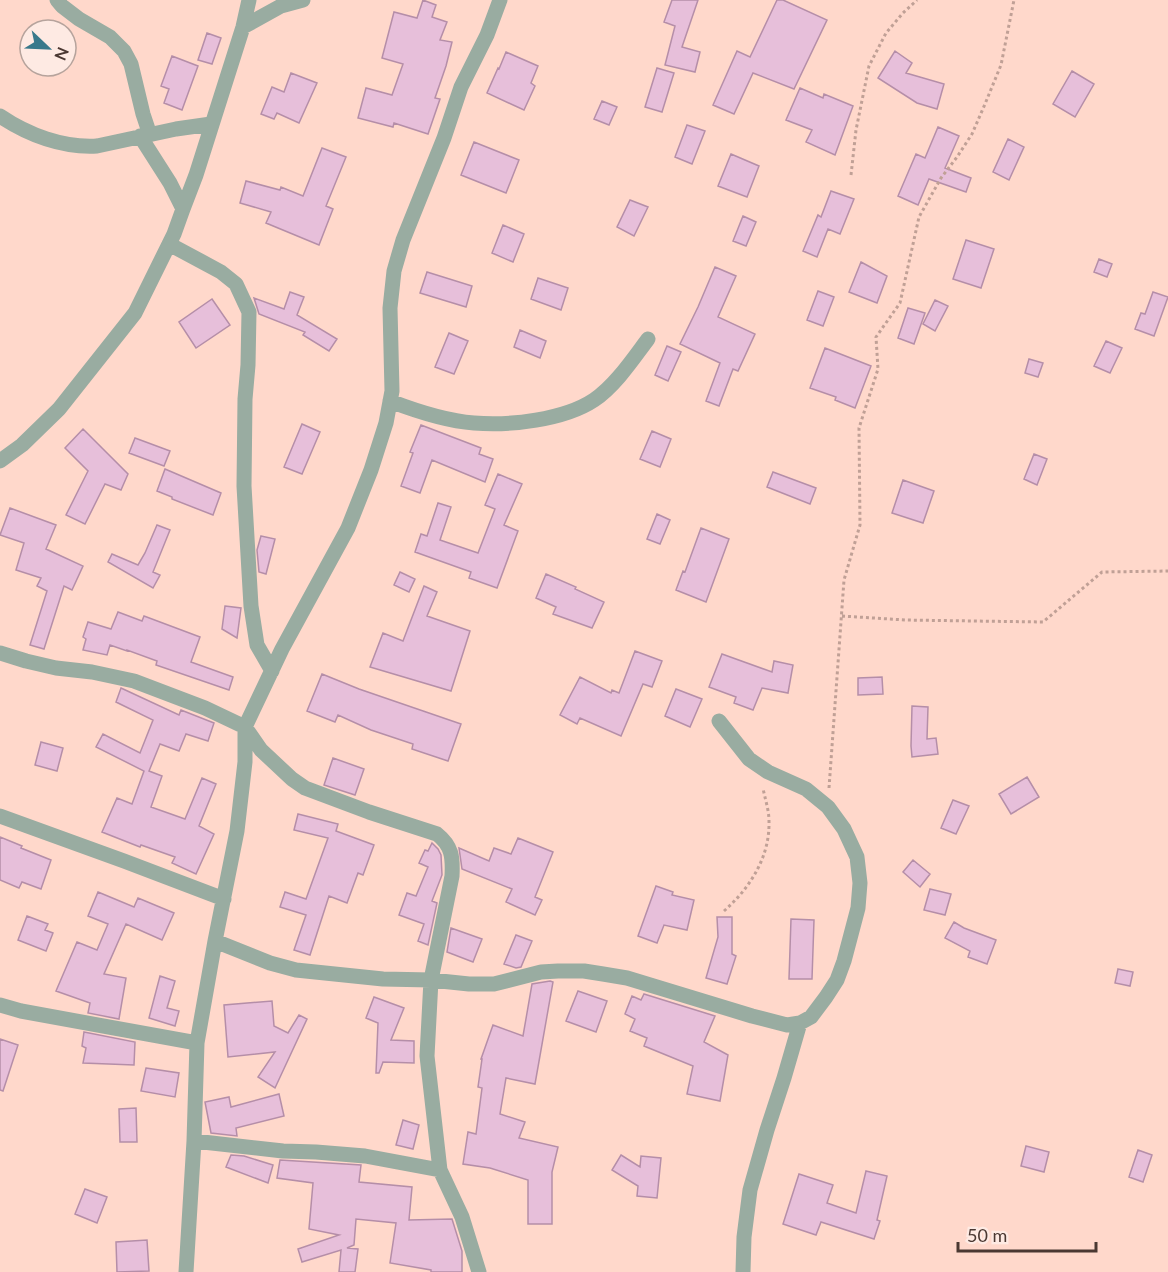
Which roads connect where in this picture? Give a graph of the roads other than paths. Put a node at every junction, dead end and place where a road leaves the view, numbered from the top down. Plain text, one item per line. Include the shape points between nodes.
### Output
1 (57, 0) edge
2 (249, 0) edge
3 (303, 0) edge
4 (500, 0) edge
5 (243, 27) junction
6 (0, 116) edge
7 (211, 124) junction
8 (145, 136) junction
9 (183, 209) junction
10 (169, 244) junction
11 (648, 339) dead end
12 (390, 400) junction
13 (0, 461) edge
14 (0, 653) edge
15 (272, 671) junction
16 (718, 721) dead end
17 (245, 728) junction
18 (2, 821) edge
19 (224, 899) junction
20 (215, 941) junction
21 (431, 980) junction
22 (0, 1005) edge
23 (800, 1023) junction
24 (197, 1043) junction
25 (194, 1142) junction
26 (440, 1170) junction
27 (186, 1272) edge
28 (479, 1272) edge
29 (743, 1272) edge

1 - 8 street via 124,51 131,64
2 - 5 street
3 - 5 street via 281,6
4 - 12 street via 460,87 394,271
5 - 7 street
6 - 8 street via 26,131 73,145 97,146
7 - 8 street
7 - 9 street
8 - 9 street
9 - 10 street
10 - 13 street via 135,313 59,409
10 - 15 street via 236,284 249,312 244,486 251,606 257,645
11 - 12 street via 620,376 595,400 572,412 506,423 473,423 416,411
12 - 15 street via 371,470 348,528
14 - 17 street via 56,668 134,681
15 - 17 street
16 - 23 street via 749,759 806,789 828,807 857,857 858,908 844,961 826,997 811,1017
17 - 19 street via 237,831
17 - 21 street via 261,750 305,788 437,834 444,840 452,854 452,876
18 - 19 street
19 - 20 street
20 - 21 street via 296,970
20 - 24 street
21 - 23 street via 494,984 541,972 584,971 627,978 787,1025
21 - 26 street via 427,1056
22 - 24 street
23 - 29 street via 750,1190
24 - 25 street
25 - 26 street via 365,1156
25 - 27 street
26 - 28 street via 462,1217

